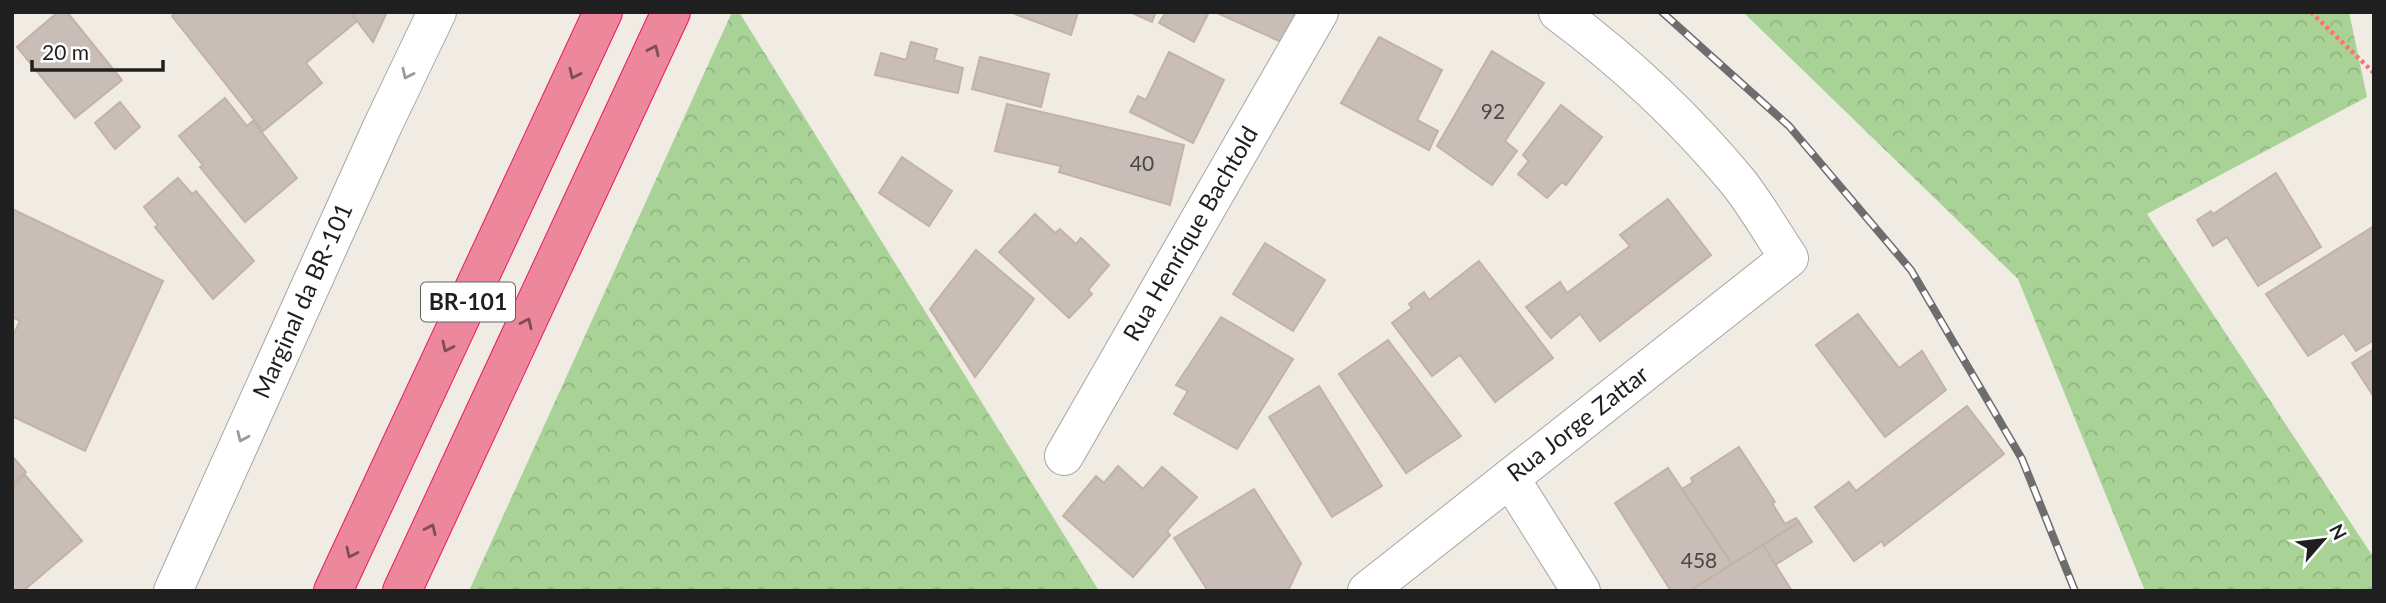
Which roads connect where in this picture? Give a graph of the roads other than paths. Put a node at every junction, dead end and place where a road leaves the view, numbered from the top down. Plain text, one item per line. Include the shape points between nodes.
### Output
1 (437, 12) edge
2 (603, 12) edge
3 (1319, 12) edge
4 (1558, 12) edge
5 (670, 14) edge
6 (1064, 456) dead end
7 (1510, 478) junction
8 (173, 591) edge
9 (333, 591) edge
10 (402, 591) edge
11 (1367, 591) edge
12 (1581, 591) edge

1 -> 8 street, Marginal da BR-101
2 -> 9 highway, BR-101
3 - 6 street, Rua Henrique Bachtold
4 - 7 street, Rua Jorge Zattar via 1604,46 1672,109 1739,183 1789,258
10 -> 5 highway, BR-101
7 - 11 street, Rua Jorge Zattar
7 - 12 street

